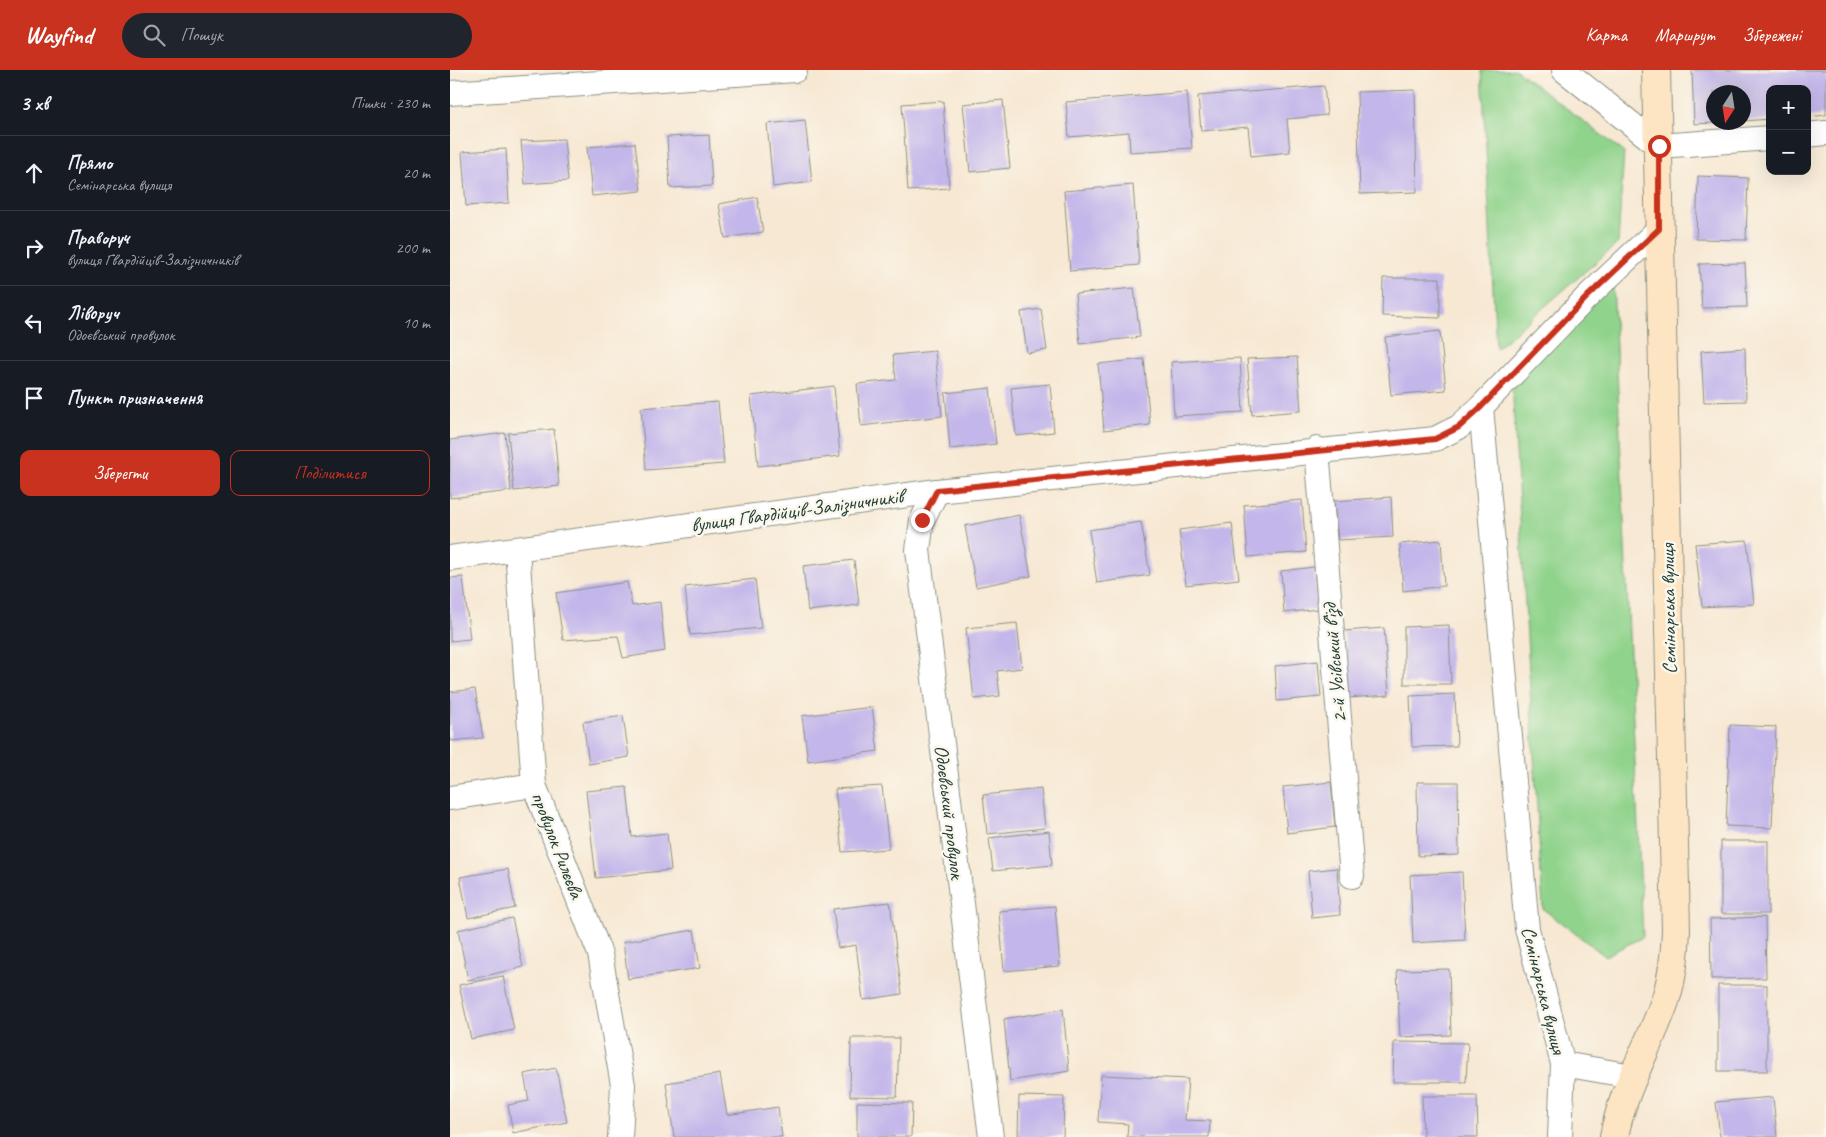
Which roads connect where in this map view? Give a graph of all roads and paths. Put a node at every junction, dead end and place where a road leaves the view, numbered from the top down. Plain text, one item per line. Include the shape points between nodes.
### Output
1 (795, 70) edge
2 (1564, 70) edge
3 (1656, 70) edge
4 (450, 93) edge
5 (1826, 134) edge
6 (1811, 135) edge
7 (1766, 138) edge
8 (1659, 146) junction
9 (1659, 229) junction
10 (1481, 407) junction
11 (1317, 449) junction
12 (937, 490) junction
13 (517, 549) junction
14 (450, 558) edge
15 (534, 785) junction
16 (450, 798) edge
17 (1352, 876) dead end
18 (1563, 1064) junction
19 (1632, 1076) junction
20 (620, 1137) edge
21 (991, 1137) edge
22 (1560, 1137) edge
23 (1614, 1137) edge

1 - 4 street
2 - 8 street
3 - 8 main road, Семінарська вулиця
5 - 6 street
7 - 8 street
8 - 9 main road, Семінарська вулиця
9 - 10 street, вулиця Гвардійців-Залізничників via 1587,297
9 - 19 main road, Семінарська вулиця via 1676,930 1667,996
10 - 11 street, вулиця Гвардійців-Залізничників via 1459,427 1435,439
10 - 18 street, Семінарська вулиця via 1527,929
11 - 12 street, вулиця Гвардійців-Залізничників
11 - 17 street, 2-й Усівський в’їзд
12 - 13 street, вулиця Гвардійців-Залізничників
12 - 21 street, Одоєвський провулок via 922,520 918,550
13 - 14 street, вулиця Гвардійців-Залізничників
13 - 15 street, провулок Рилєєва
15 - 16 street
15 - 20 street, провулок Рилєєва via 600,954 623,1085
18 - 19 street
18 - 22 street, Семінарська вулиця
19 - 23 main road, Семінарська вулиця

